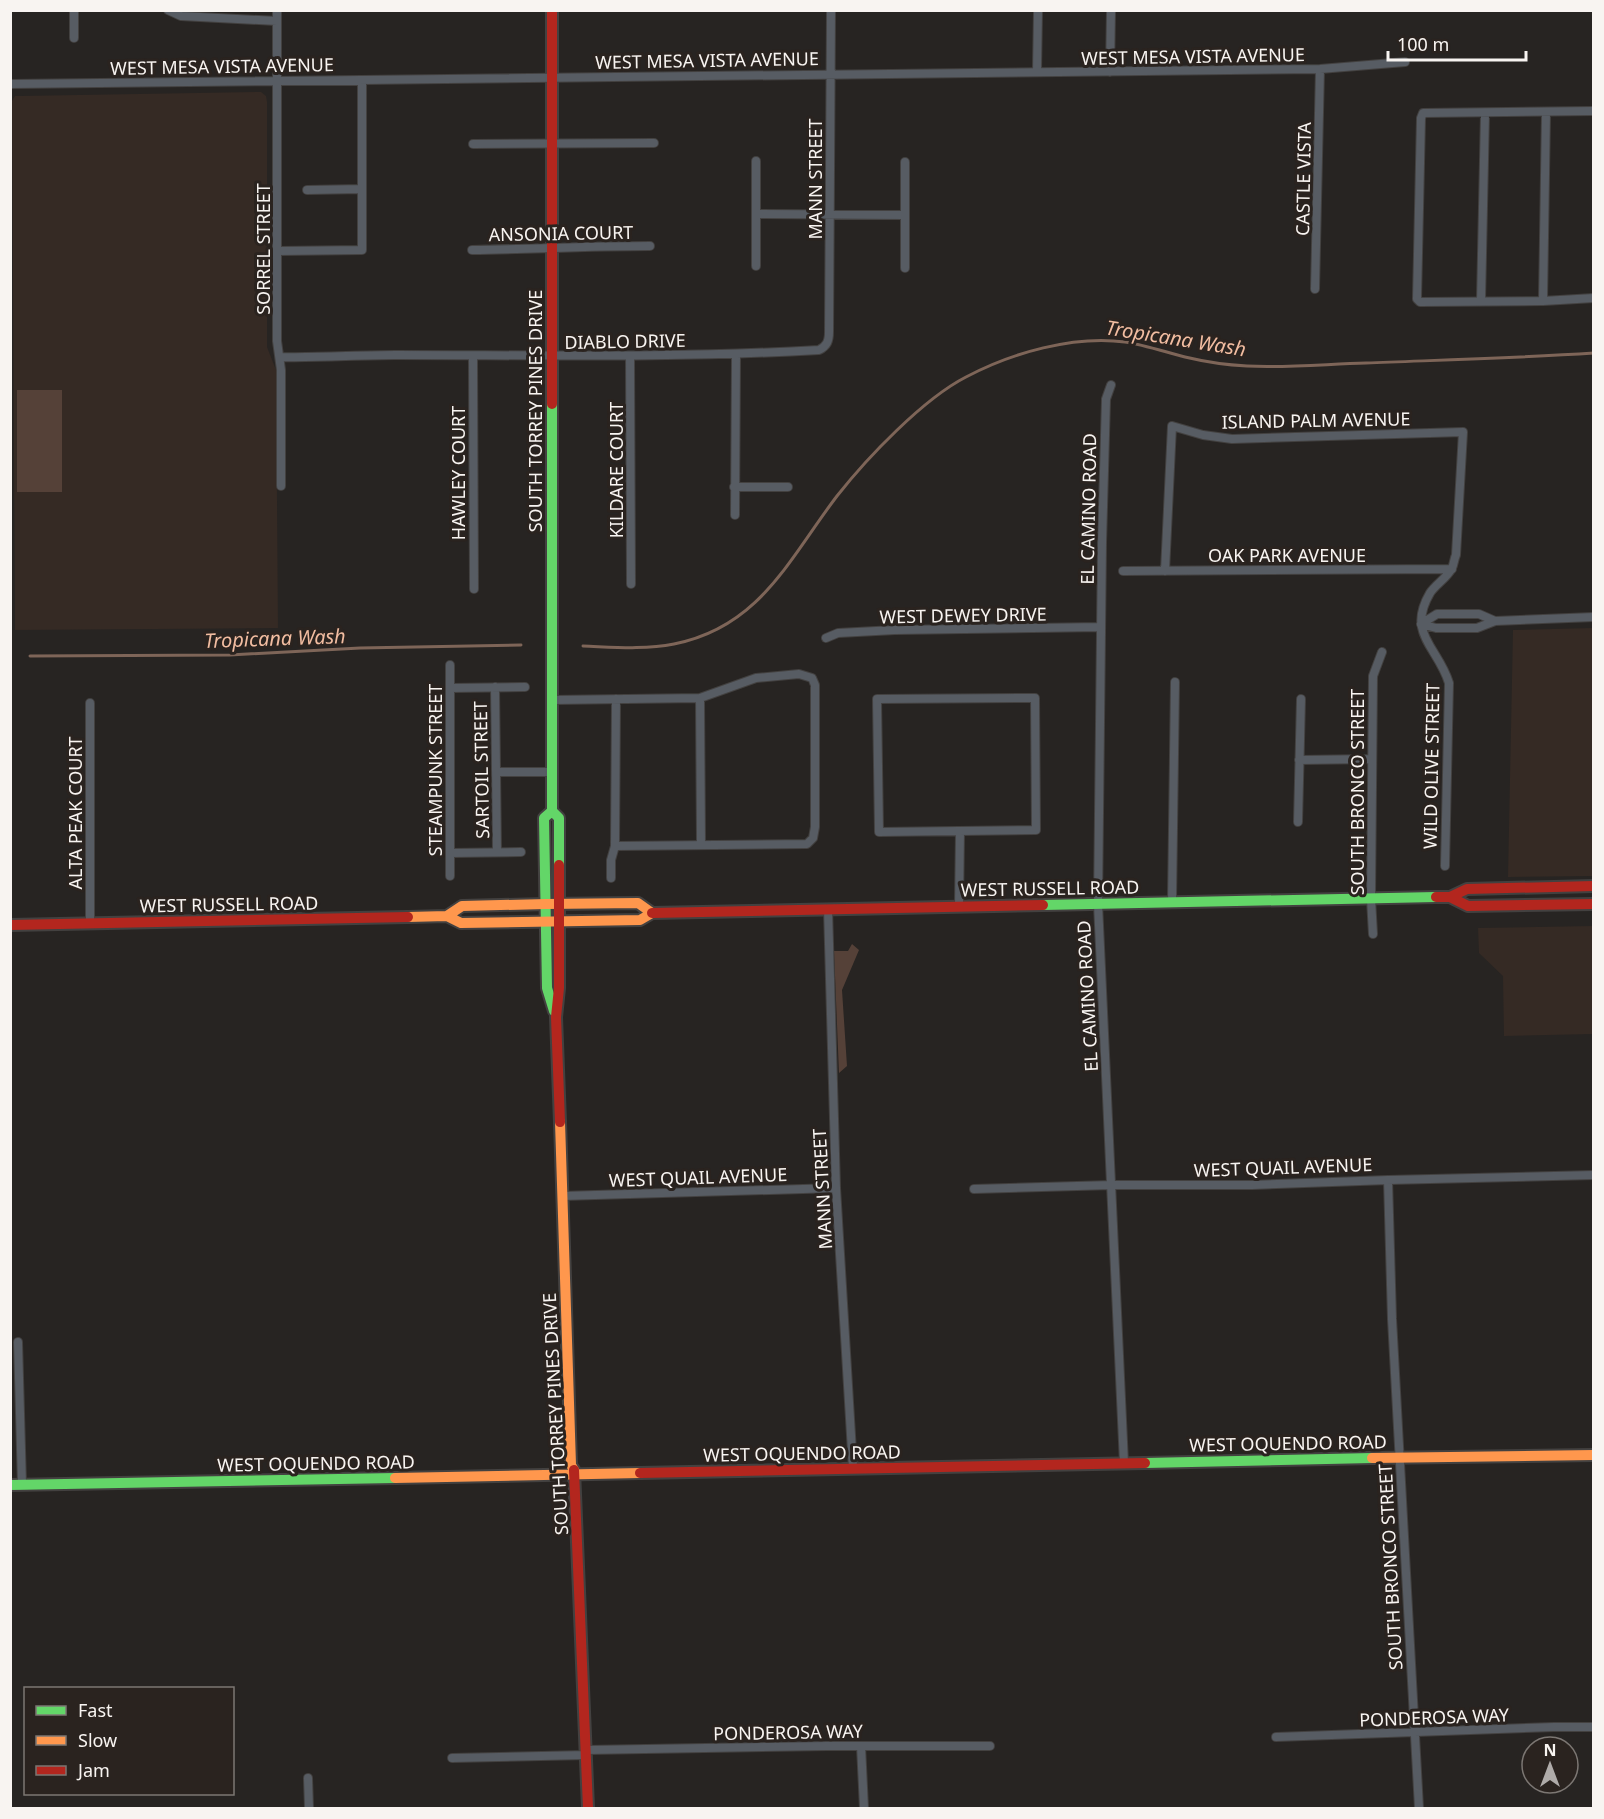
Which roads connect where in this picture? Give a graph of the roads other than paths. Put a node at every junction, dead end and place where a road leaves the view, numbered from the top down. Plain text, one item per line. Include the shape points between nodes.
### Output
1 (74, 10) edge
2 (168, 10) edge
3 (277, 10) edge
4 (552, 10) edge
5 (831, 10) edge
6 (1038, 10) edge
7 (1111, 10) edge
8 (277, 21) junction
9 (74, 38) dead end
10 (1405, 63) dead end
11 (1320, 69) junction
12 (1037, 72) junction
13 (1110, 72) junction
14 (831, 74) junction
15 (552, 78) junction
16 (362, 80) junction
17 (278, 81) junction
18 (10, 84) edge
19 (1593, 111) edge
20 (1546, 112) junction
21 (1485, 113) junction
22 (654, 143) dead end
23 (472, 144) dead end
24 (552, 144) junction
25 (756, 161) dead end
26 (906, 162) dead end
27 (362, 189) junction
28 (307, 190) dead end
29 (756, 214) junction
30 (830, 215) junction
31 (904, 215) junction
32 (650, 246) dead end
33 (552, 248) junction
34 (472, 250) dead end
35 (278, 251) junction
36 (756, 266) dead end
37 (905, 268) dead end
38 (1315, 289) dead end
39 (1593, 298) edge
40 (1481, 301) junction
41 (1543, 302) junction
42 (825, 347) joint
43 (736, 355) junction
44 (630, 356) junction
45 (281, 357) junction
46 (473, 357) junction
47 (552, 357) junction
48 (1111, 385) dead end
49 (281, 486) dead end
50 (735, 487) junction
51 (788, 487) dead end
52 (735, 515) dead end
53 (1452, 569) junction
54 (1123, 571) dead end
55 (1165, 571) junction
56 (631, 584) dead end
57 (474, 590) dead end
58 (1593, 618) edge
59 (1496, 621) junction
60 (1420, 624) junction
61 (1101, 627) junction
62 (826, 638) dead end
63 (1382, 652) dead end
64 (450, 665) dead end
65 (1175, 682) dead end
66 (495, 687) junction
67 (525, 687) dead end
68 (450, 688) junction
69 (700, 698) junction
70 (616, 699) junction
71 (1301, 699) dead end
72 (552, 700) junction
73 (90, 703) dead end
74 (1372, 759) junction
75 (1299, 760) junction
76 (496, 771) junction
77 (552, 772) junction
78 (552, 811) junction
79 (1298, 822) dead end
80 (960, 831) junction
81 (701, 845) junction
82 (615, 846) junction
83 (450, 852) junction
84 (497, 852) junction
85 (521, 852) dead end
86 (1444, 867) dead end
87 (450, 876) dead end
88 (612, 878) dead end
89 (1593, 886) edge
90 (1450, 897) junction
91 (1371, 899) junction
92 (1172, 902) junction
93 (546, 904) junction
94 (559, 904) junction
95 (1098, 904) junction
96 (1593, 904) edge
97 (959, 906) junction
98 (828, 909) junction
99 (652, 913) junction
100 (447, 916) junction
101 (90, 923) junction
102 (546, 923) junction
103 (559, 923) junction
104 (10, 925) edge
105 (1373, 934) dead end
106 (556, 1017) junction
107 (1593, 1176) edge
108 (1388, 1179) junction
109 (1112, 1185) junction
110 (836, 1188) junction
111 (974, 1189) dead end
112 (562, 1196) junction
113 (18, 1342) dead end
114 (1593, 1455) edge
115 (1400, 1457) junction
116 (1124, 1463) junction
117 (853, 1468) junction
118 (575, 1473) junction
119 (10, 1485) edge
120 (22, 1485) junction
121 (1593, 1727) edge
122 (1414, 1733) junction
123 (1276, 1737) dead end
124 (861, 1746) junction
125 (990, 1746) dead end
126 (586, 1753) junction
127 (452, 1758) dead end
128 (308, 1778) dead end
129 (309, 1809) edge
130 (588, 1809) edge
131 (864, 1809) edge
132 (1419, 1809) edge

1 - 9 street
2 - 8 street via 181,16
3 - 8 street, SORREL STREET
4 - 15 main road, SOUTH TORREY PINES DRIVE
5 - 14 street, MANN STREET
6 - 12 street
7 - 13 street
8 - 17 street, SORREL STREET
10 - 11 street, WEST MESA VISTA AVENUE
11 - 13 street, WEST MESA VISTA AVENUE
11 - 38 street, CASTLE VISTA
12 - 13 street, WEST MESA VISTA AVENUE
12 - 14 street, WEST MESA VISTA AVENUE
14 - 15 street, WEST MESA VISTA AVENUE
14 - 30 street, MANN STREET
15 - 16 street, WEST MESA VISTA AVENUE
15 - 24 main road, SOUTH TORREY PINES DRIVE
16 - 17 street, WEST MESA VISTA AVENUE
16 - 27 street
17 - 18 street, WEST MESA VISTA AVENUE
17 - 35 street, SORREL STREET
19 - 20 street
20 - 21 street
20 - 41 street
21 - 40 street
21 - 40 street via 1423,113 1421,117 1417,299
22 - 24 street
23 - 24 street
24 - 33 main road, SOUTH TORREY PINES DRIVE
25 - 29 street
26 - 31 street
27 - 28 street
27 - 35 street via 362,250
29 - 30 street
29 - 36 street
30 - 31 street
30 - 42 street, MANN STREET via 829,340
31 - 37 street
32 - 33 street, ANSONIA COURT
33 - 34 street, ANSONIA COURT
33 - 47 main road, SOUTH TORREY PINES DRIVE
35 - 45 street, SORREL STREET via 277,341
39 - 41 street
40 - 41 street
42 - 43 street, DIABLO DRIVE
43 - 44 street, DIABLO DRIVE
43 - 50 street
44 - 47 street, DIABLO DRIVE
44 - 56 street, KILDARE COURT
45 - 46 street, DIABLO DRIVE
45 - 49 street, SORREL STREET
46 - 47 street, DIABLO DRIVE
46 - 57 street, HAWLEY COURT
47 - 72 main road, SOUTH TORREY PINES DRIVE
48 - 61 street, EL CAMINO ROAD via 1106,399
50 - 51 street
50 - 52 street
53 - 55 street, OAK PARK AVENUE
53 - 55 street, ISLAND PALM AVENUE via 1462,432 1232,439 1172,426
53 - 60 street via 1424,603
54 - 55 street, OAK PARK AVENUE
58 - 59 street
59 - 60 street via 1476,628
59 - 60 street via 1479,614 1437,614
60 - 86 street, WILD OLIVE STREET via 1449,683
61 - 62 street, WEST DEWEY DRIVE via 895,630 838,633
61 - 95 street, EL CAMINO ROAD
63 - 74 street, SOUTH BRONCO STREET via 1373,676
64 - 68 street, STEAMPUNK STREET
65 - 92 street
66 - 67 street
66 - 68 street
66 - 76 street, SARTOIL STREET
68 - 83 street, STEAMPUNK STREET
69 - 70 street
69 - 81 street
69 - 81 street via 756,678 799,674 812,678 815,685 813,838 807,844
70 - 72 street
70 - 82 street
71 - 75 street
72 - 77 main road, SOUTH TORREY PINES DRIVE
73 - 101 street, ALTA PEAK COURT
74 - 75 street
74 - 91 street, SOUTH BRONCO STREET
75 - 79 street
76 - 77 street
76 - 84 street, SARTOIL STREET
77 - 78 main road, SOUTH TORREY PINES DRIVE
78 - 93 main road, SOUTH TORREY PINES DRIVE via 544,818
78 - 94 main road, SOUTH TORREY PINES DRIVE via 559,818
80 - 80 street via 1036,830 1035,698 877,699 879,832
80 - 97 street
81 - 82 street
82 - 88 street
83 - 84 street
83 - 87 street, STEAMPUNK STREET
84 - 85 street
89 - 90 main road, WEST RUSSELL ROAD via 1467,889
90 - 91 main road, WEST RUSSELL ROAD
90 - 96 main road, WEST RUSSELL ROAD via 1468,906
91 - 92 main road, WEST RUSSELL ROAD
91 - 105 street, SOUTH BRONCO STREET
92 - 95 main road, WEST RUSSELL ROAD
93 - 94 main road, WEST RUSSELL ROAD
93 - 100 main road, WEST RUSSELL ROAD via 462,906
93 - 102 main road, SOUTH TORREY PINES DRIVE
94 - 99 main road, WEST RUSSELL ROAD via 638,903
94 - 103 main road, SOUTH TORREY PINES DRIVE
95 - 97 main road, WEST RUSSELL ROAD
95 - 109 street, EL CAMINO ROAD
97 - 98 main road, WEST RUSSELL ROAD
98 - 99 main road, WEST RUSSELL ROAD
98 - 110 street, MANN STREET
99 - 103 main road, WEST RUSSELL ROAD via 640,920
100 - 101 main road, WEST RUSSELL ROAD
100 - 102 main road, WEST RUSSELL ROAD via 461,924
101 - 104 main road, WEST RUSSELL ROAD
102 - 103 main road, WEST RUSSELL ROAD
102 - 106 main road, SOUTH TORREY PINES DRIVE via 547,988
103 - 106 main road, SOUTH TORREY PINES DRIVE
106 - 112 main road, SOUTH TORREY PINES DRIVE
107 - 108 street, WEST QUAIL AVENUE
108 - 109 street, WEST QUAIL AVENUE via 1252,1185
108 - 115 street, SOUTH BRONCO STREET
109 - 111 street, WEST QUAIL AVENUE
109 - 116 street, EL CAMINO ROAD
110 - 112 street, WEST QUAIL AVENUE
110 - 117 street, MANN STREET
112 - 118 main road, SOUTH TORREY PINES DRIVE via 571,1465
113 - 120 street
114 - 115 main road, WEST OQUENDO ROAD
115 - 116 main road, WEST OQUENDO ROAD
115 - 122 street, SOUTH BRONCO STREET
116 - 117 main road, WEST OQUENDO ROAD
117 - 118 main road, WEST OQUENDO ROAD
118 - 120 main road, WEST OQUENDO ROAD
118 - 126 main road, SOUTH TORREY PINES DRIVE
119 - 120 main road, WEST OQUENDO ROAD
121 - 122 street, PONDEROSA WAY
122 - 123 street, PONDEROSA WAY
122 - 132 street, SOUTH BRONCO STREET
124 - 125 street, PONDEROSA WAY
124 - 126 street, PONDEROSA WAY
124 - 131 street
126 - 127 street, PONDEROSA WAY
126 - 130 main road, SOUTH TORREY PINES DRIVE
128 - 129 street

